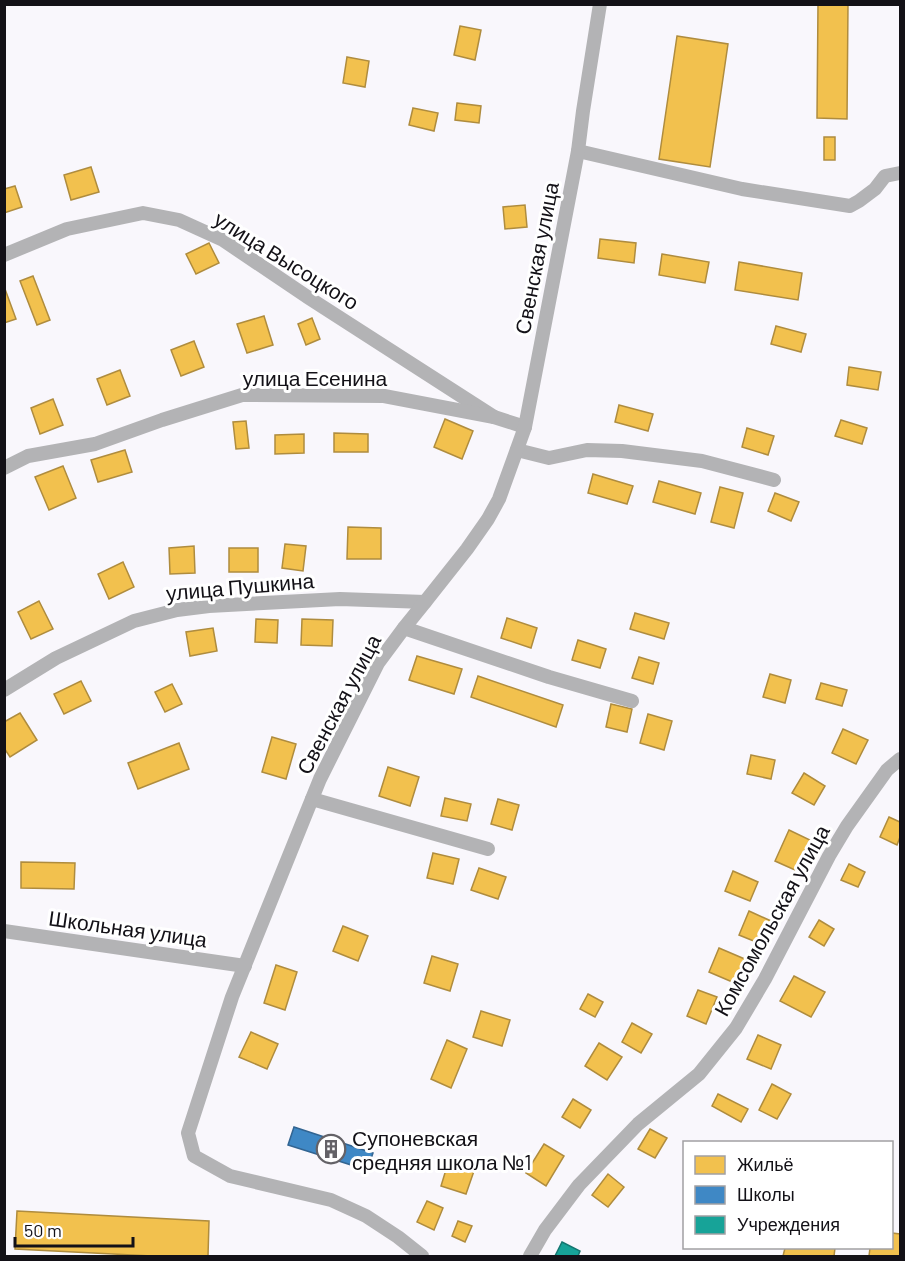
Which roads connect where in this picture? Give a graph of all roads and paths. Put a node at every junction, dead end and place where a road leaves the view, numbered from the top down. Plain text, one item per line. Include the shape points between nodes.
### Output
1 (600, 4) edge
2 (578, 150) junction
3 (900, 173) edge
4 (4, 255) edge
5 (494, 417) junction
6 (525, 427) junction
7 (518, 450) junction
8 (4, 468) edge
9 (774, 480) dead end
10 (425, 602) junction
11 (404, 627) junction
12 (4, 690) edge
13 (632, 701) dead end
14 (900, 759) edge
15 (312, 799) junction
16 (488, 849) dead end
17 (4, 931) edge
18 (245, 966) junction
19 (422, 1257) edge
20 (530, 1257) edge

1 - 2 street, Свенская улица
2 - 3 street via 742,189 850,206 875,189 885,176
2 - 6 street, Свенская улица
4 - 5 street, улица Высоцкого via 67,229 143,213 179,220 223,240
5 - 6 street, улица Есенина
5 - 8 street, улица Есенина via 384,396 242,395 95,444 28,456
6 - 7 street, Свенская улица
7 - 9 street via 549,458 587,450 621,451 702,461
7 - 10 street, Свенская улица via 488,519
10 - 11 street, Свенская улица
10 - 12 street, улица Пушкина via 340,599 177,610 134,621 56,658
11 - 13 street
11 - 15 street, Свенская улица via 378,663
14 - 20 street, Комсомольская улица via 887,770 847,826 736,1029 699,1074 638,1124 579,1185
15 - 16 street
15 - 18 street, Свенская улица
17 - 18 street, Школьная улица
18 - 19 street, Свенская улица via 188,1133 194,1156 230,1176 331,1200 366,1216

